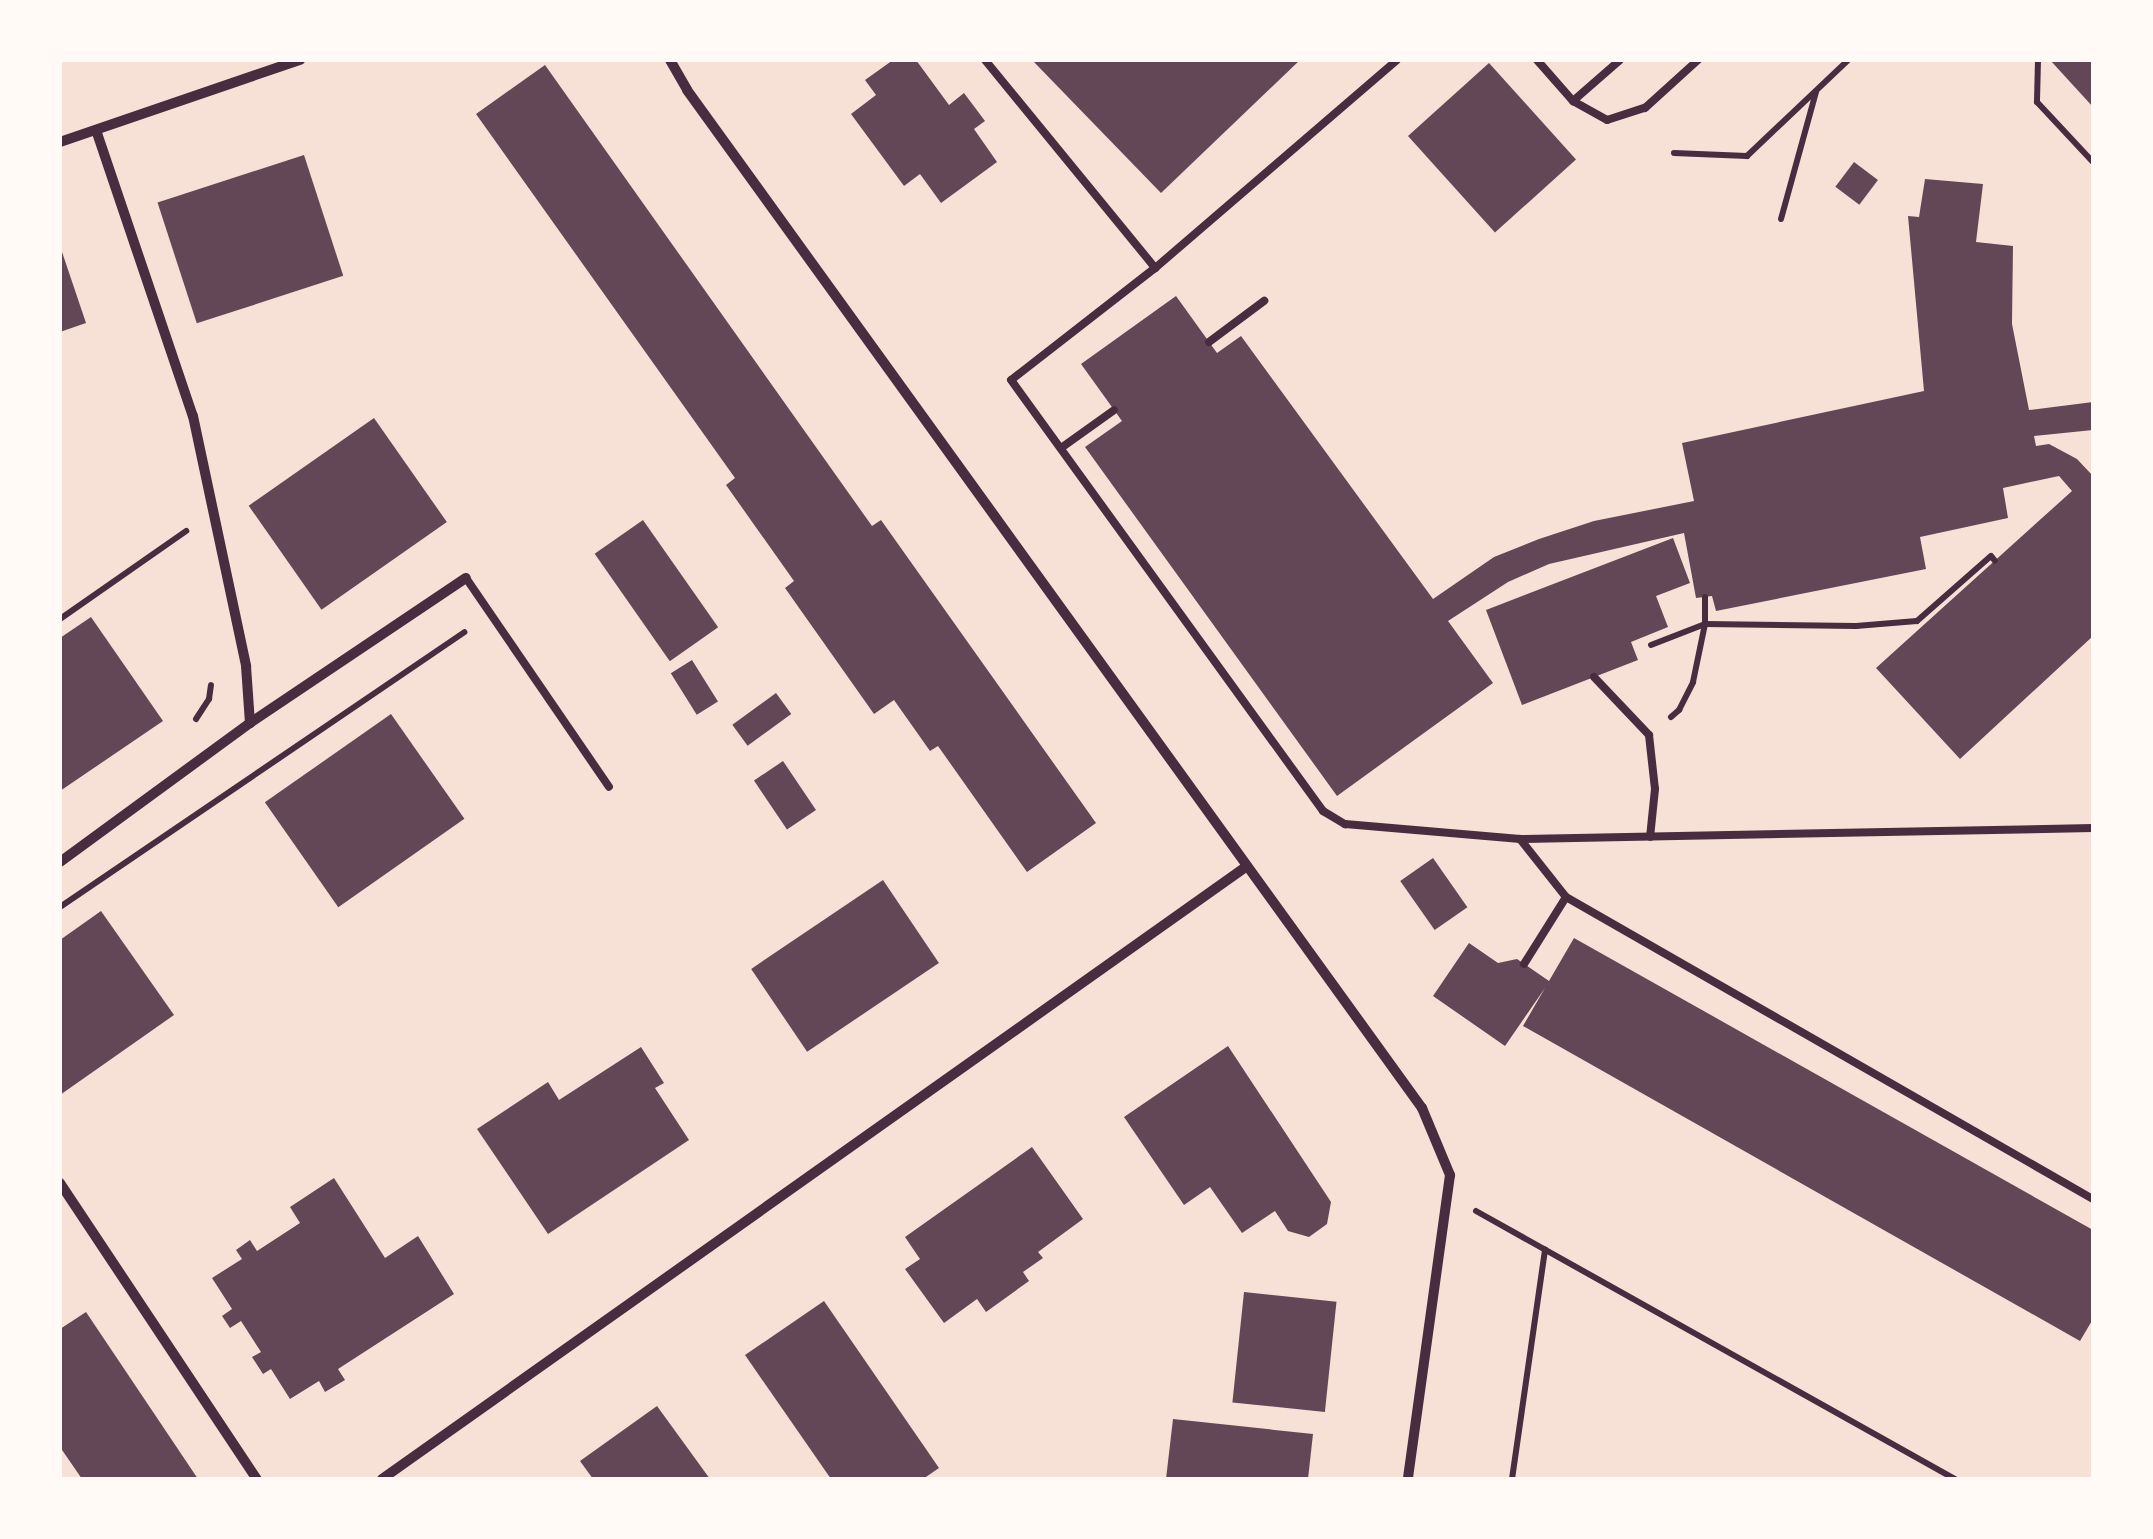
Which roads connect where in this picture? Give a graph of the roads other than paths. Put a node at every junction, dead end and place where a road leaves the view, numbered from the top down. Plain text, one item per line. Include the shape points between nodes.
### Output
1 (300, 60) edge
2 (670, 60) edge
3 (985, 60) edge
4 (1397, 60) edge
5 (1537, 60) edge
6 (1620, 60) edge
7 (1698, 60) edge
8 (1573, 100) junction
9 (96, 130) junction
10 (60, 142) edge
11 (1155, 268) junction
12 (1264, 301) dead end
13 (1209, 342) dead end
14 (1114, 410) dead end
15 (1061, 448) junction
16 (466, 578) joint
17 (1594, 677) dead end
18 (250, 723) junction
19 (609, 787) dead end
20 (2093, 828) edge
21 (1650, 836) junction
22 (1520, 839) junction
23 (60, 862) edge
24 (1247, 866) junction
25 (1566, 897) junction
26 (1524, 964) dead end
27 (60, 1183) edge
28 (2093, 1199) edge
29 (258, 1479) edge
30 (382, 1479) edge
31 (1408, 1479) edge

1 - 9 street
2 - 24 street
3 - 11 lane
4 - 11 lane
5 - 8 lane
6 - 8 lane
7 - 8 lane via 1645,108 1607,120
9 - 10 street
9 - 18 street via 193,416 246,666
11 - 15 lane via 1012,380
12 - 13 lane
14 - 15 lane
15 - 22 lane via 1323,811 1345,824
16 - 18 street
16 - 19 lane
17 - 21 lane via 1648,736 1655,788
18 - 23 street
20 - 21 lane
21 - 22 lane
22 - 25 lane
24 - 30 street
24 - 31 street via 1422,1108 1450,1176
25 - 26 lane
25 - 28 lane
27 - 29 street

